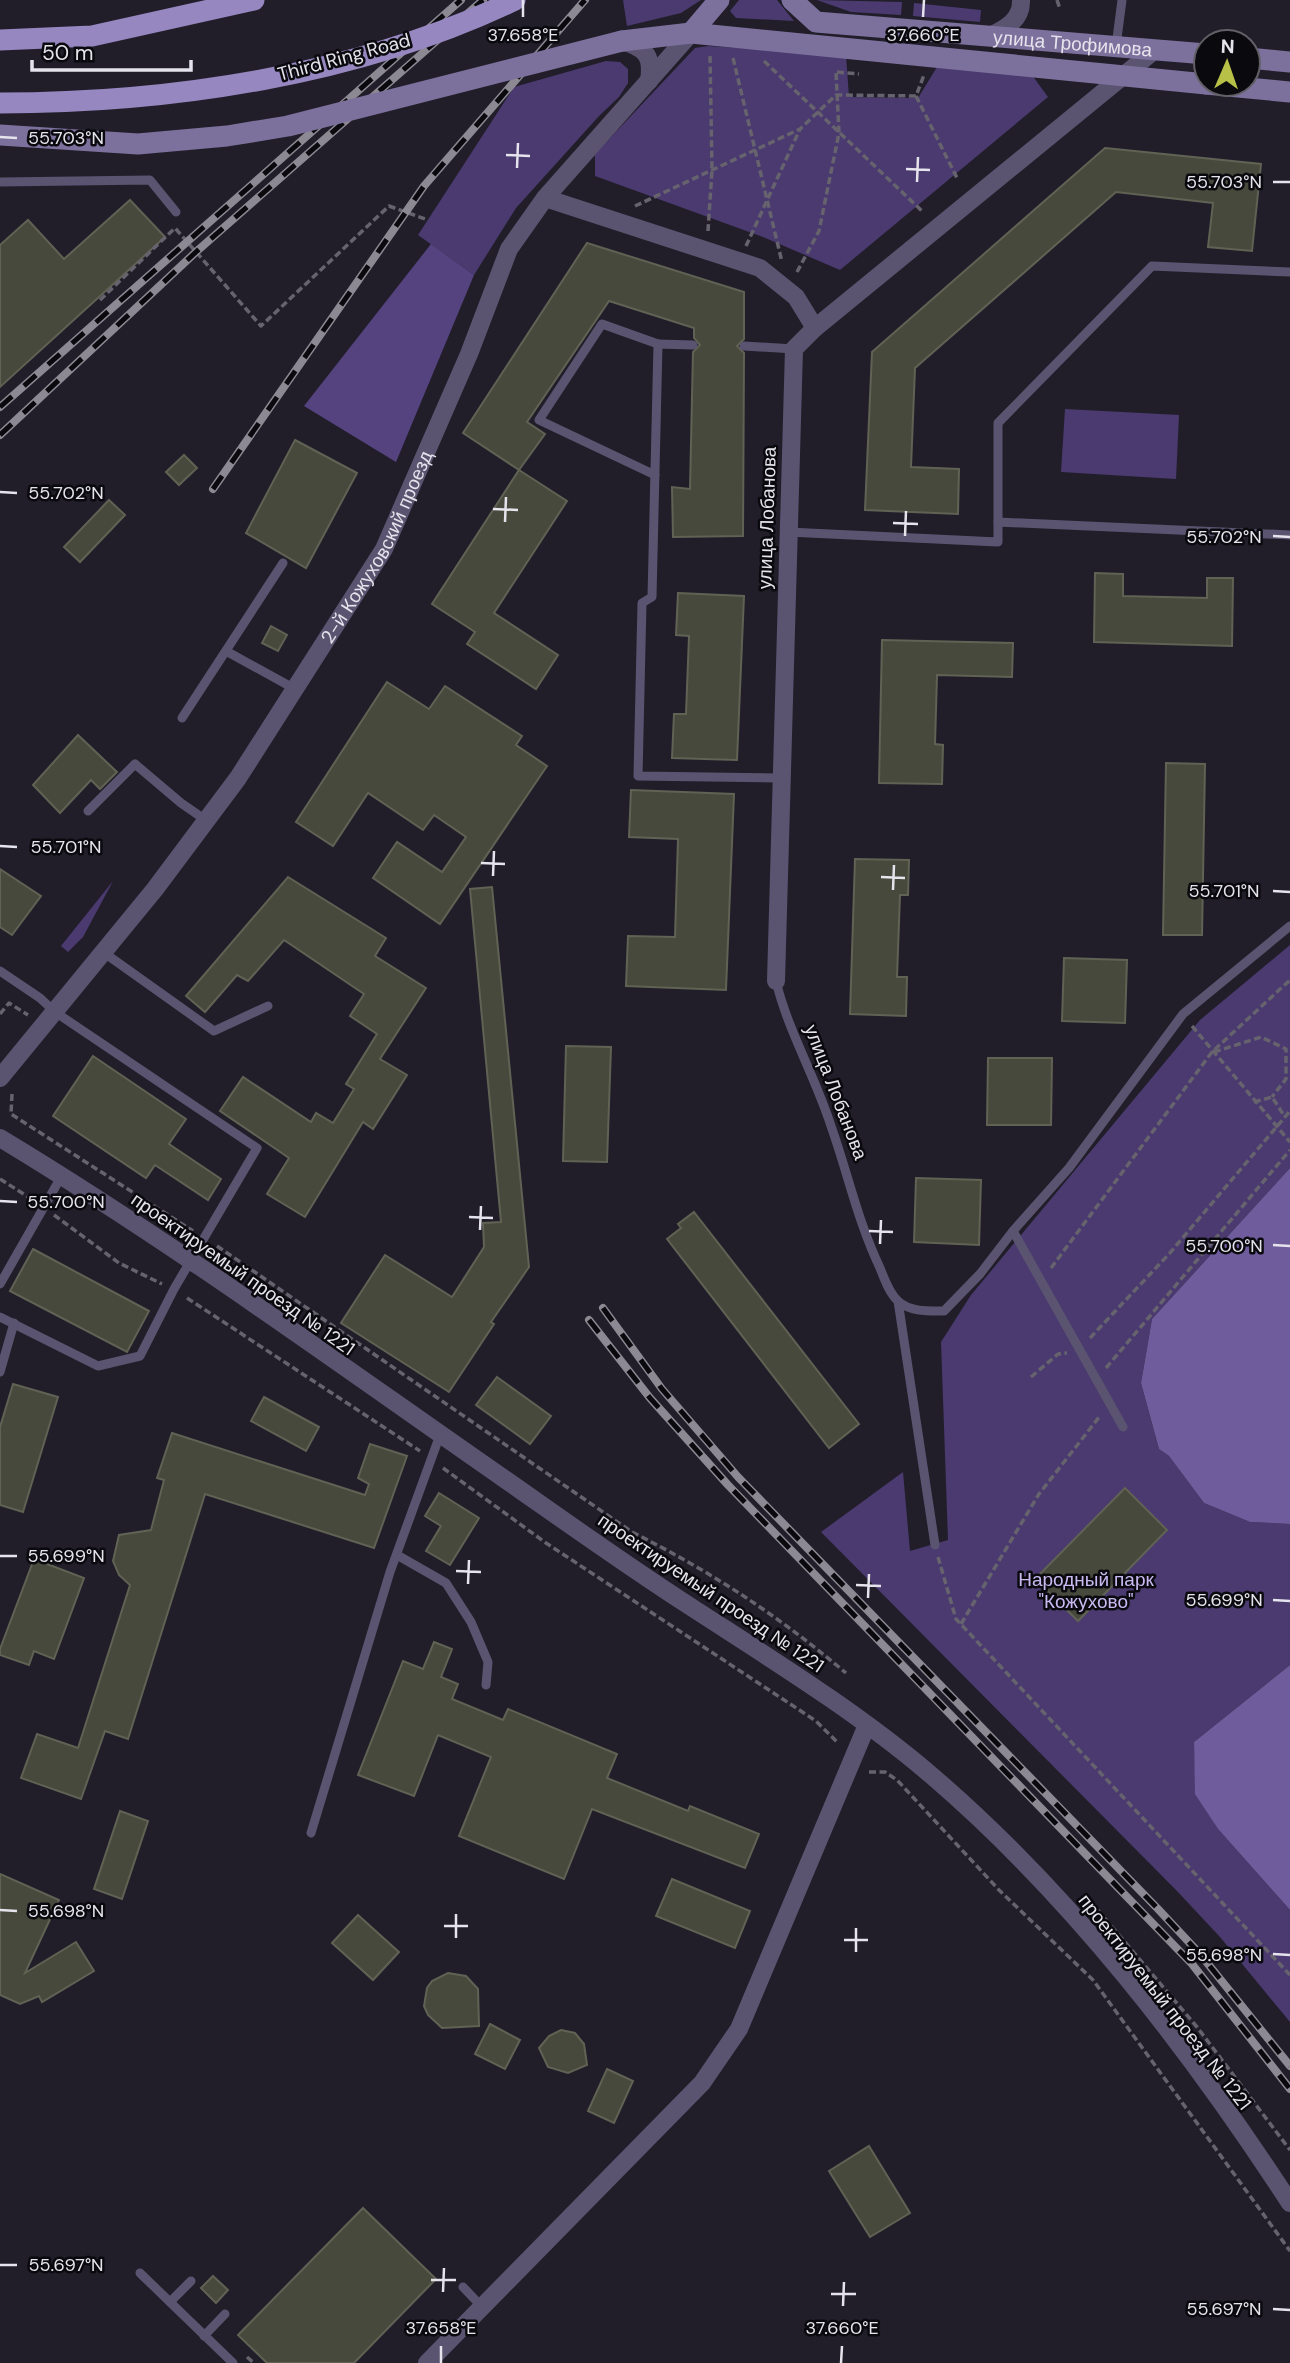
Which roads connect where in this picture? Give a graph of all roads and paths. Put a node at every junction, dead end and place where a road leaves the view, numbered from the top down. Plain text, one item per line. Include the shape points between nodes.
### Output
1 (254, 0) edge
2 (515, 0) edge
3 (719, 0) edge
4 (792, 0) edge
5 (1021, 0) edge
6 (1057, 0) edge
7 (1122, 0) edge
8 (1060, 9) dead end
9 (691, 33) junction
10 (990, 36) junction
11 (0, 40) edge
12 (622, 41) junction
13 (1116, 46) junction
14 (1156, 50) junction
15 (709, 52) dead end
16 (731, 52) dead end
17 (1192, 53) edge
18 (756, 54) dead end
19 (1262, 59) edge
20 (1290, 62) edge
21 (836, 72) dead end
22 (1124, 76) junction
23 (923, 79) dead end
24 (649, 81) junction
25 (1192, 83) edge
26 (1262, 89) edge
27 (1290, 92) edge
28 (836, 95) junction
29 (916, 96) junction
30 (0, 103) edge
31 (818, 113) junction
32 (800, 129) junction
33 (839, 133) junction
34 (0, 135) edge
35 (755, 150) junction
36 (712, 170) junction
37 (958, 180) dead end
38 (2, 185) edge
39 (545, 198) junction
40 (767, 200) junction
41 (624, 211) dead end
42 (922, 211) dead end
43 (176, 212) dead end
44 (428, 220) dead end
45 (708, 236) dead end
46 (745, 247) dead end
47 (782, 264) dead end
48 (1290, 272) edge
49 (796, 273) dead end
50 (100, 300) dead end
51 (815, 328) junction
52 (658, 344) junction
53 (694, 345) dead end
54 (744, 346) dead end
55 (794, 349) junction
56 (655, 475) junction
57 (998, 522) junction
58 (787, 531) junction
59 (1290, 535) edge
60 (284, 563) dead end
61 (226, 651) junction
62 (295, 689) junction
63 (182, 718) dead end
64 (781, 778) junction
65 (88, 811) dead end
66 (207, 821) junction
67 (1290, 926) edge
68 (103, 952) junction
69 (0, 971) edge
70 (1290, 980) edge
71 (776, 981) joint
72 (268, 1006) dead end
73 (55, 1012) junction
74 (0, 1014) edge
75 (28, 1015) dead end
76 (1196, 1032) dead end
77 (1212, 1052) junction
78 (0, 1078) edge
79 (12, 1092) dead end
80 (1272, 1097) junction
81 (1254, 1102) junction
82 (1290, 1111) edge
83 (1284, 1117) junction
84 (1275, 1128) junction
85 (0, 1138) edge
86 (1290, 1142) edge
87 (1290, 1150) edge
88 (61, 1177) junction
89 (0, 1179) edge
90 (43, 1206) junction
91 (1013, 1231) junction
92 (204, 1238) junction
93 (191, 1261) junction
94 (0, 1283) edge
95 (1041, 1283) junction
96 (174, 1289) junction
97 (898, 1301) junction
98 (0, 1317) edge
99 (14, 1323) junction
100 (1087, 1341) dead end
101 (1078, 1351) junction
102 (0, 1372) edge
103 (1031, 1377) dead end
104 (1096, 1381) junction
105 (1109, 1403) junction
106 (1123, 1427) dead end
107 (440, 1435) junction
108 (430, 1459) junction
109 (935, 1545) joint
110 (397, 1555) junction
111 (961, 1624) junction
112 (846, 1673) dead end
113 (486, 1685) dead end
114 (867, 1726) junction
115 (839, 1749) dead end
116 (863, 1774) dead end
117 (311, 1833) dead end
118 (1091, 1902) dead end
119 (1290, 1975) edge
120 (1290, 2150) edge
121 (1290, 2203) edge
122 (1290, 2251) edge
123 (140, 2273) dead end
124 (191, 2281) dead end
125 (463, 2287) dead end
126 (170, 2302) junction
127 (482, 2307) junction
128 (225, 2314) dead end
129 (204, 2336) junction
130 (233, 2363) edge
131 (427, 2363) edge

1 - 11 main road via 92,36
2 - 30 main road, Third Ring Road, bridge via 373,53 233,85 149,97
3 - 9 main road, 2-й Кожуховский проезд
4 - 10 main road, улица Трофимова via 816,22
5 - 10 street via 1011,26
6 - 8 path
7 - 13 lane
9 - 12 main road
9 - 22 main road
9 - 24 street, 2-й Кожуховский проезд
10 - 13 main road, улица Трофимова
12 - 24 street via 649,54
12 - 34 main road, bridge via 288,126 227,136 138,144
13 - 14 main road, улица Трофимова
14 - 17 main road, улица Трофимова
14 - 22 street
15 - 36 path
16 - 35 path
18 - 31 path
19 - 20 main road
21 - 28 path
22 - 25 main road
22 - 51 street
23 - 29 path
24 - 39 street, 2-й Кожуховский проезд
26 - 27 main road
28 - 29 path
28 - 31 path
28 - 33 path
29 - 37 path
31 - 32 path
31 - 33 path
32 - 35 path
32 - 40 path
33 - 42 path
33 - 49 path via 819,231
35 - 36 path
35 - 40 path
36 - 41 path
36 - 45 path
38 - 43 lane via 150,180
39 - 51 street via 760,268 796,298
39 - 62 street, 2-й Кожуховский проезд via 509,250 384,549
40 - 46 path
40 - 47 path
44 - 50 path via 389,206 261,326 175,228
48 - 57 lane via 1152,265 998,423
51 - 55 street
52 - 53 lane
52 - 56 lane
52 - 56 lane via 602,324 539,420
54 - 55 lane
55 - 58 street, улица Лобанова
56 - 64 lane via 652,597 642,603 638,776
57 - 58 lane via 998,542
57 - 59 lane
58 - 64 street, улица Лобанова
60 - 61 lane
61 - 62 lane
61 - 63 lane
62 - 66 street, 2-й Кожуховский проезд
64 - 71 street, улица Лобанова
65 - 66 lane via 135,764
66 - 68 street, 2-й Кожуховский проезд
67 - 91 lane via 1183,1014 1069,1168
68 - 72 lane via 214,1031
68 - 73 street, 2-й Кожуховский проезд
69 - 73 lane
70 - 77 path
71 - 97 lane, улица Лобанова via 784,1017 799,1042 831,1126 861,1228
73 - 78 street, 2-й Кожуховский проезд
73 - 92 lane via 257,1148
74 - 75 path via 9,1003
76 - 77 path
77 - 80 path via 1261,1037 1286,1049 1286,1079
77 - 81 path
77 - 95 path
79 - 92 path via 11,1114
80 - 81 path
80 - 83 path
81 - 84 path
82 - 83 path
83 - 84 path
84 - 86 path
84 - 100 path via 1169,1254
85 - 88 street, проектируемый проезд № 1221
87 - 104 path
88 - 90 lane
88 - 93 street, проектируемый проезд № 1221
89 - 90 path
90 - 94 lane
90 - 96 path via 119,1263
91 - 95 lane
91 - 97 lane via 944,1311 916,1310
92 - 93 lane
92 - 112 path via 632,1532 703,1568 791,1627
93 - 96 lane
93 - 107 street, проектируемый проезд № 1221
95 - 101 lane
96 - 99 lane via 140,1356 98,1366
96 - 108 path
97 - 109 lane, улица Лобанова
98 - 99 lane
99 - 102 lane
101 - 103 path via 1058,1354
101 - 104 lane
104 - 105 lane
105 - 106 lane
105 - 111 path via 1039,1494
107 - 108 lane
107 - 114 street, проектируемый проезд № 1221
108 - 110 lane
108 - 115 path via 546,1543 816,1721 838,1739
109 - 111 path
110 - 113 lane via 446,1583 471,1622 488,1662
110 - 117 lane
111 - 119 path
114 - 121 street, проектируемый проезд № 1221 via 934,1777 1072,1914 1175,2043
114 - 127 street via 739,2029 702,2083
116 - 122 path via 885,1772 897,1780 999,1890 1093,1980
118 - 120 path via 1197,2027
123 - 126 lane
124 - 126 lane
125 - 127 lane
126 - 129 lane
127 - 131 street
128 - 129 lane
129 - 130 lane

